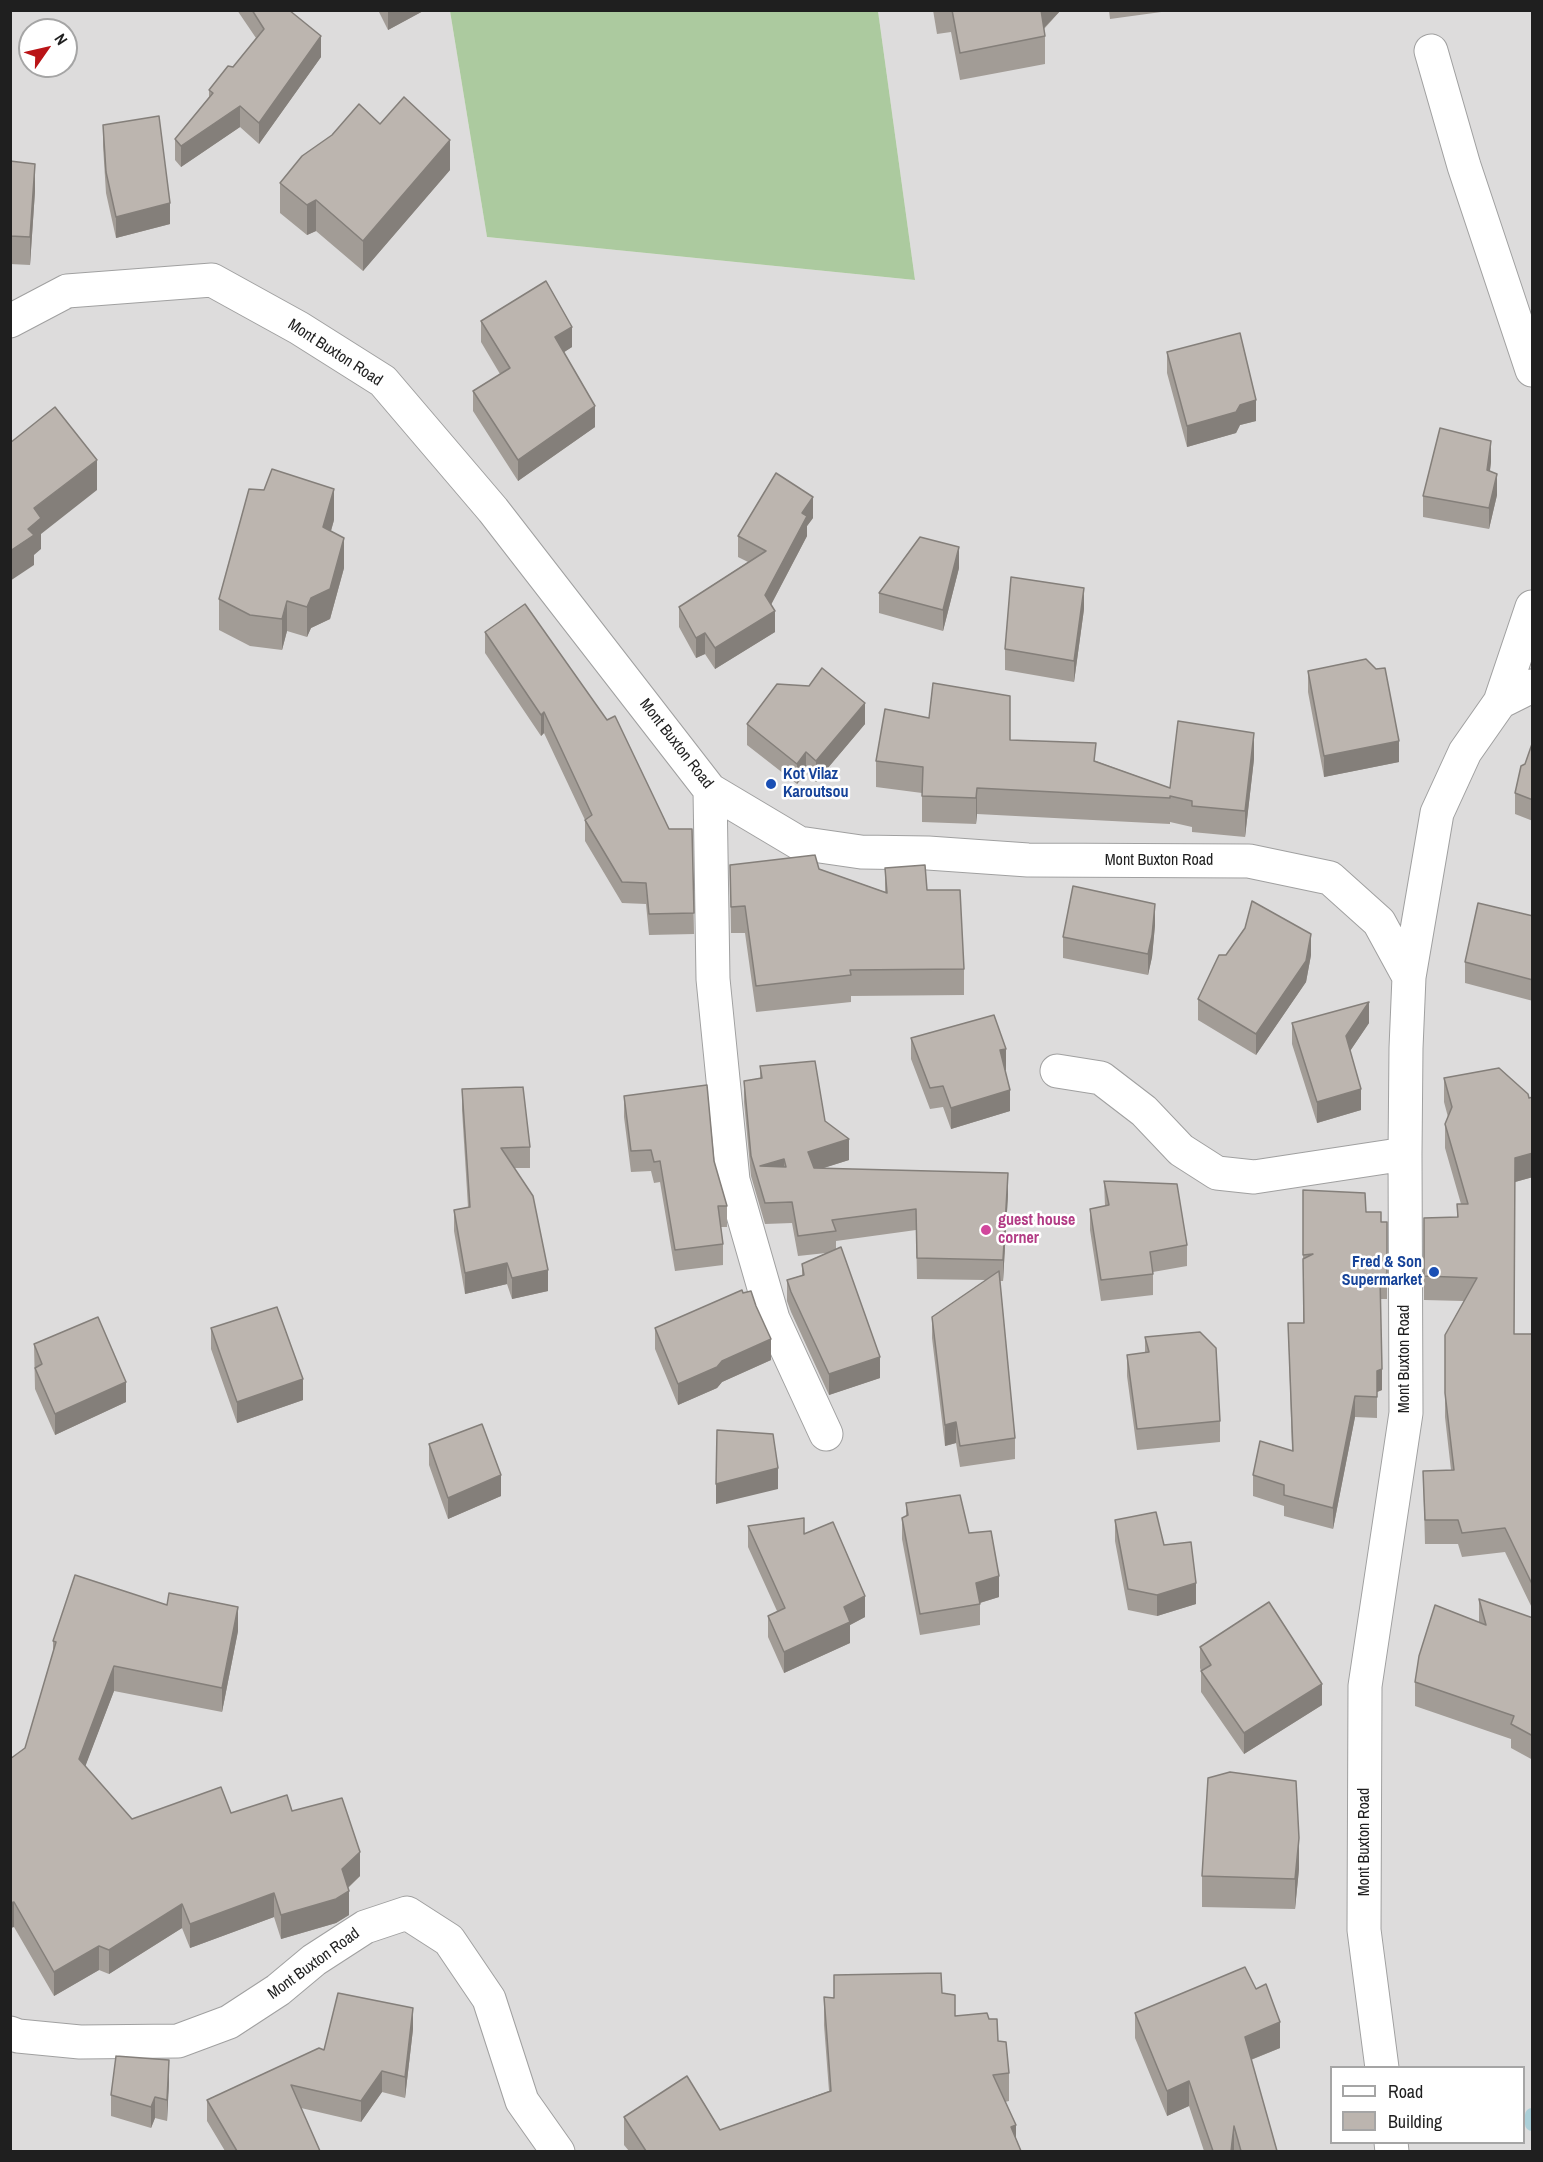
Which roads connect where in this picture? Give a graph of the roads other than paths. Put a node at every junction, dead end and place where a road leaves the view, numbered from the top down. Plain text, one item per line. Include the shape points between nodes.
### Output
1 (1431, 51) dead end
2 (10, 321) edge
3 (1533, 370) edge
4 (1533, 607) edge
5 (1533, 686) edge
6 (1500, 702) junction
7 (710, 790) junction
8 (1410, 977) junction
9 (1057, 1071) dead end
10 (1405, 1154) junction
11 (826, 1434) dead end
12 (10, 2033) edge
13 (1382, 2066) edge
14 (558, 2151) edge

1 - 3 street via 1464,166
2 - 7 street, Mont Buxton Road via 67,291 212,280 383,381 493,510
4 - 6 street
5 - 6 street
6 - 8 street via 1465,752 1437,813
7 - 8 street, Mont Buxton Road via 799,843 861,852 1028,860 1249,861 1330,878 1379,922
7 - 11 street via 713,979 733,1180 773,1319
8 - 10 street, Mont Buxton Road
9 - 10 street via 1101,1078 1144,1111 1181,1150 1217,1173 1254,1177
10 - 13 street, Mont Buxton Road via 1406,1413 1365,1686 1365,1930
12 - 14 street, Mont Buxton Road via 80,2042 178,2041 229,2022 365,1927 407,1913 449,1940 489,1999 522,2101

